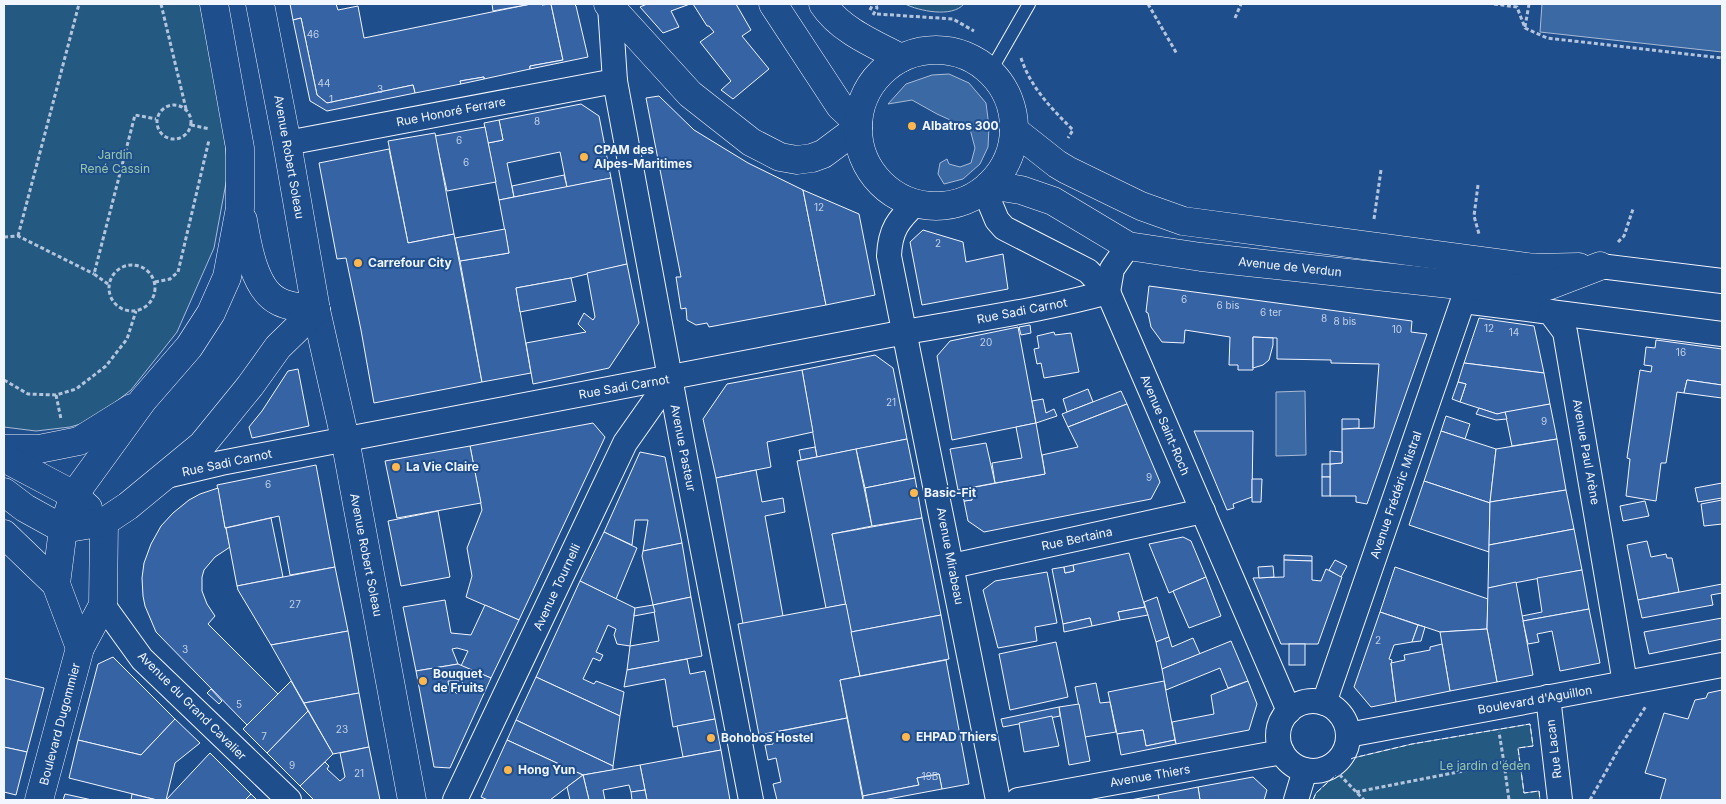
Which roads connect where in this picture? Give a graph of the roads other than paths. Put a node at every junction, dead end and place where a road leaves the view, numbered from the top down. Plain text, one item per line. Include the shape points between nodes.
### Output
1 (214, 4) edge
2 (260, 4) edge
3 (773, 4) edge
4 (823, 4) edge
5 (1029, 4) edge
6 (609, 5) edge
7 (901, 58) junction
8 (990, 72) junction
9 (615, 81) junction
10 (858, 126) junction
11 (1014, 130) junction
12 (287, 143) junction
13 (987, 187) junction
14 (916, 203) junction
15 (240, 208) junction
16 (1128, 246) junction
17 (1605, 267) junction
18 (1722, 281) edge
19 (1108, 292) junction
20 (1466, 294) junction
21 (316, 310) junction
22 (1550, 312) junction
23 (904, 333) junction
24 (1722, 334) edge
25 (670, 379) junction
26 (143, 400) junction
27 (345, 439) junction
28 (4, 449) edge
29 (4, 458) edge
30 (166, 476) junction
31 (4, 492) edge
32 (74, 495) junction
33 (1203, 511) junction
34 (104, 522) junction
35 (63, 529) junction
36 (4, 534) edge
37 (952, 566) junction
38 (56, 584) junction
39 (103, 605) junction
40 (80, 648) junction
41 (1722, 665) edge
42 (1625, 683) junction
43 (1548, 697) junction
44 (1324, 703) junction
45 (1289, 711) junction
46 (1348, 735) junction
47 (1282, 752) junction
48 (1305, 770) junction
49 (39, 800) edge
50 (289, 800) edge
51 (412, 800) edge
52 (455, 800) edge
53 (751, 800) edge
54 (998, 800) edge
55 (1018, 800) edge
56 (1296, 800) edge
57 (1560, 800) edge

1 - 15 street via 240,148
2 - 12 street, Avenue Robert Soleau
3 - 10 street via 840,106
4 - 7 street via 856,35
5 - 8 lane
6 - 9 street, Avenue Pasteur
6 - 10 street via 690,94 751,142 780,157 797,160 823,154
7 - 8 street via 917,52 953,52
7 - 10 street via 871,85 862,103
8 - 11 street via 1006,93
9 - 12 street, Rue Honoré Ferrare
9 - 25 street, Avenue Pasteur
10 - 14 street via 868,168 897,196
11 - 13 street via 1011,150 1002,169
11 - 17 street, Avenue de Verdun via 1067,170 1141,206 1182,221 1535,268
12 - 21 street, Avenue Robert Soleau
13 - 14 street via 952,204
13 - 16 street, Avenue de Verdun via 1021,190 1052,201
13 - 19 street, Avenue Saint-Roch via 997,220 1004,228 1088,271
14 - 23 street, Avenue Mirabeau via 903,216 890,240 889,256
15 - 21 street via 252,266 270,296 279,302
15 - 26 street via 227,277 211,313 189,347
16 - 19 street via 1112,269
16 - 20 street, Avenue de Verdun
17 - 18 street, Avenue de Verdun
17 - 20 street, Avenue de Verdun via 1533,289
19 - 23 street, Rue Sadi Carnot via 1072,302
19 - 33 street, Avenue Saint-Roch
20 - 22 street
20 - 44 street, Avenue Frédéric Mistral
21 - 27 street, Avenue Robert Soleau
21 - 30 street via 278,347 202,445
22 - 24 street
22 - 42 street, Avenue Paul Arène via 1565,332
23 - 25 street, Rue Sadi Carnot
23 - 37 street, Avenue Mirabeau
25 - 27 street, Rue Sadi Carnot
25 - 52 street, Avenue Tournelli via 625,444
25 - 53 street, Avenue Pasteur
26 - 28 street via 79,441 39,449
26 - 32 street
27 - 30 street, Rue Sadi Carnot via 221,462
27 - 51 street, Avenue Robert Soleau
29 - 32 street
30 - 34 street, Rue Sadi Carnot
31 - 35 street
32 - 34 street
32 - 35 street
33 - 37 street, Rue Bertaina
33 - 45 street, Avenue Saint-Roch
34 - 35 street
34 - 39 street
35 - 38 street
36 - 38 street
37 - 54 street, Avenue Mirabeau
38 - 40 street
39 - 40 street, Boulevard Dugommier
39 - 50 street, Avenue du Grand Cavalier via 142,659
40 - 49 street, Boulevard Dugommier
41 - 42 street, Boulevard d'Aguillon
42 - 43 street, Boulevard d'Aguillon
43 - 46 street, Boulevard d'Aguillon
43 - 57 street, Rue Lacan
44 - 45 street via 1312,701
44 - 46 street via 1341,714
45 - 47 street via 1279,732
46 - 48 street via 1347,747 1341,758 1318,771
47 - 48 street via 1290,762
47 - 55 street, Avenue Thiers
48 - 56 street

